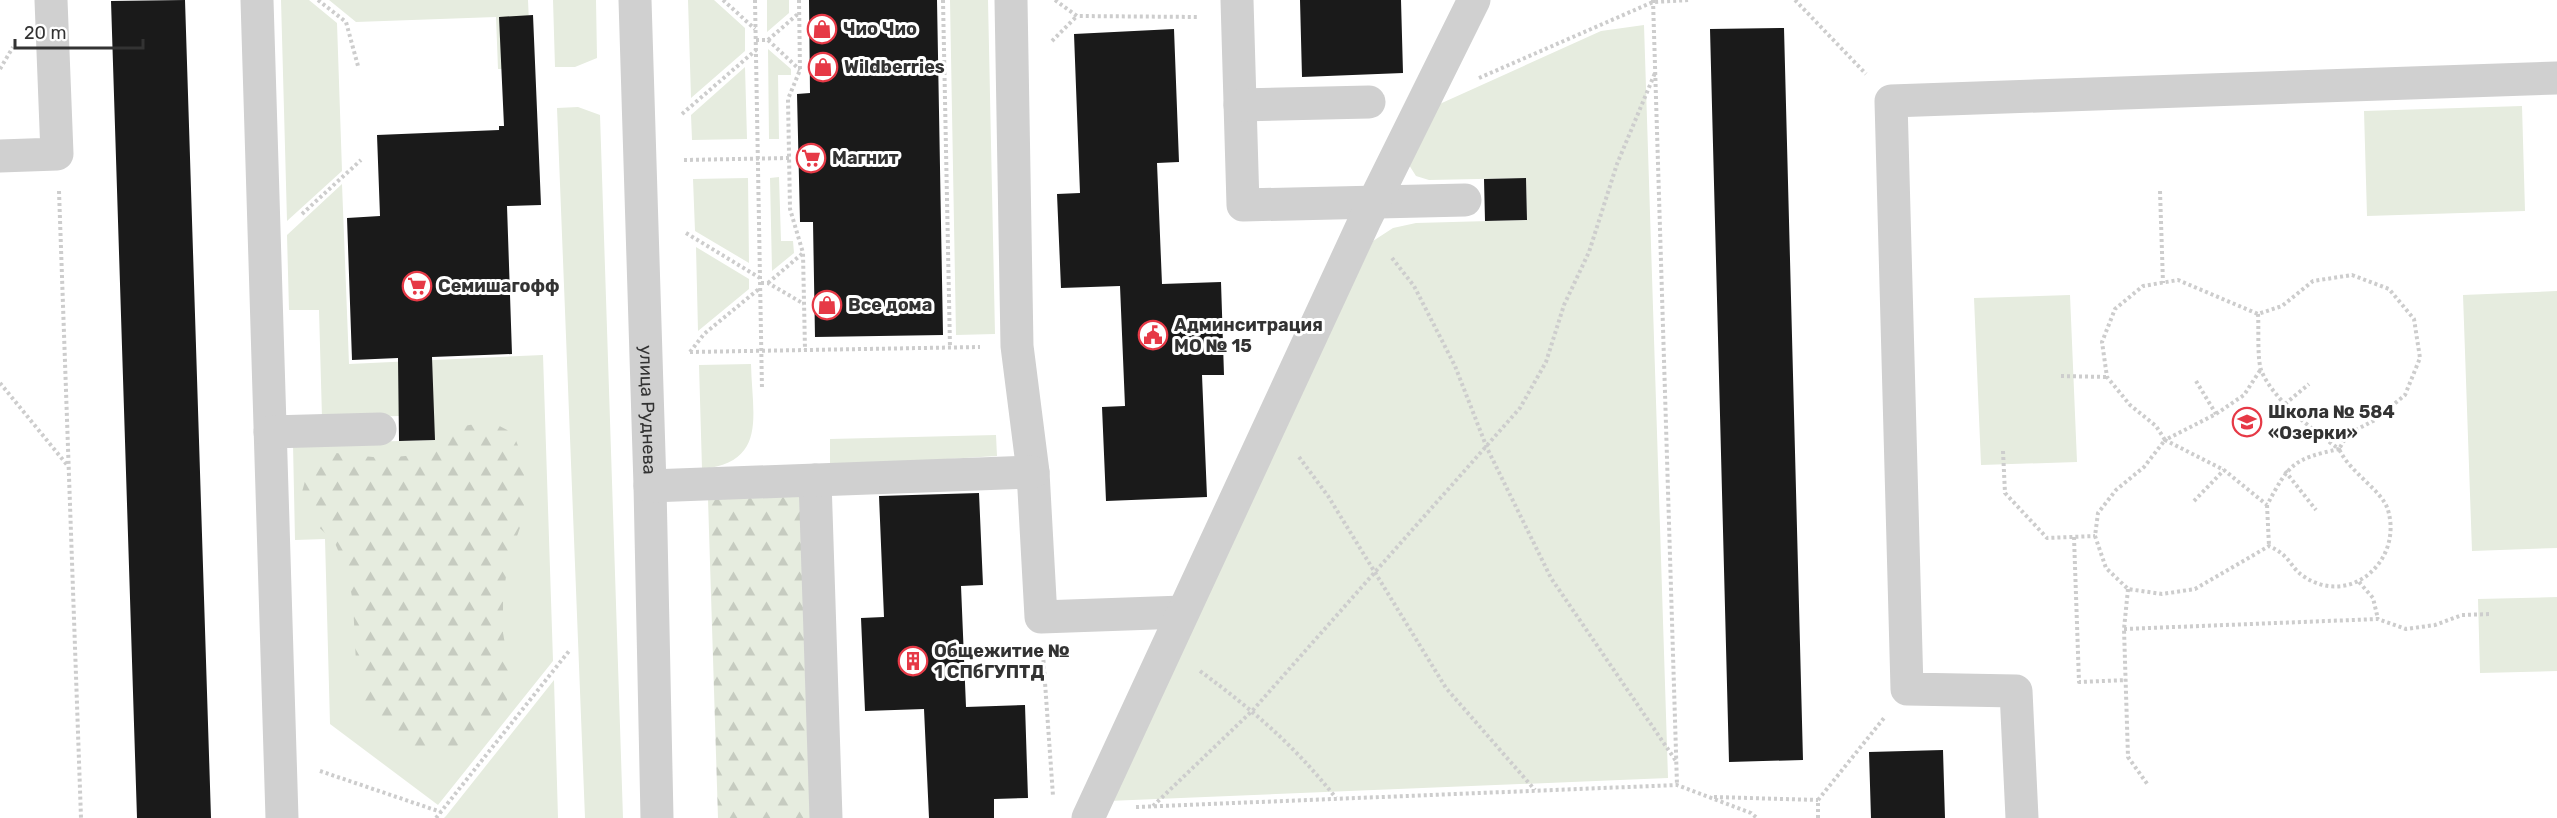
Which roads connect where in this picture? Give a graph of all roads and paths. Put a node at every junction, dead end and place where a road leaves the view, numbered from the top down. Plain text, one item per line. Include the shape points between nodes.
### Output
1 (51, 0) edge
2 (257, 0) edge
3 (318, 0) edge
4 (635, 0) edge
5 (723, 0) edge
6 (756, 0) edge
7 (799, 0) edge
8 (943, 0) edge
9 (1011, 0) edge
10 (1055, 0) edge
11 (1474, 0) edge
12 (1690, 0) edge
13 (1795, 0) edge
14 (1653, 1) edge
15 (1237, 9) edge
16 (799, 13) junction
17 (756, 30) junction
18 (756, 40) junction
19 (768, 40) junction
20 (757, 50) junction
21 (358, 66) dead end
22 (800, 70) junction
23 (1655, 73) junction
24 (2557, 78) edge
25 (1425, 101) junction
26 (1891, 101) junction
27 (1369, 102) dead end
28 (1240, 105) junction
29 (682, 114) dead end
30 (57, 154) junction
31 (0, 156) edge
32 (759, 158) junction
33 (789, 158) junction
34 (361, 160) dead end
35 (684, 160) dead end
36 (2160, 191) dead end
37 (1465, 200) dead end
38 (1369, 212) junction
39 (686, 233) dead end
40 (264, 249) junction
41 (803, 253) junction
42 (761, 283) junction
43 (768, 283) junction
44 (2163, 283) junction
45 (804, 304) junction
46 (2258, 314) junction
47 (805, 350) junction
48 (762, 351) junction
49 (2261, 369) junction
50 (2061, 376) dead end
51 (2107, 377) junction
52 (2196, 381) dead end
53 (0, 383) edge
54 (2309, 384) dead end
55 (762, 390) dead end
56 (2285, 404) junction
57 (2216, 414) junction
58 (1272, 421) junction
59 (380, 429) dead end
60 (270, 432) junction
61 (2165, 440) junction
62 (1487, 448) junction
63 (2339, 449) junction
64 (2003, 451) dead end
65 (69, 466) junction
66 (2224, 470) junction
67 (2285, 471) junction
68 (1033, 472) junction
69 (815, 480) junction
70 (650, 486) junction
71 (2194, 501) dead end
72 (2267, 505) junction
73 (2316, 510) dead end
74 (2095, 536) junction
75 (2074, 537) junction
76 (2269, 546) junction
77 (1374, 572) junction
78 (2359, 582) junction
79 (2128, 589) junction
80 (1183, 612) junction
81 (2491, 614) dead end
82 (1041, 617) junction
83 (2378, 620) junction
84 (2124, 629) junction
85 (1167, 648) junction
86 (569, 651) dead end
87 (2126, 680) junction
88 (1907, 689) junction
89 (1253, 710) junction
90 (280, 758) junction
91 (1677, 762) junction
92 (1677, 785) junction
93 (2148, 785) dead end
94 (1535, 791) junction
95 (1709, 797) junction
96 (1336, 799) junction
97 (1818, 800) junction
98 (1054, 806) dead end
99 (1153, 806) junction
100 (441, 812) junction
101 (1090, 814) edge
102 (81, 818) edge
103 (282, 818) edge
104 (436, 818) edge
105 (657, 818) edge
106 (826, 818) edge
107 (1757, 818) edge
108 (1818, 818) edge
109 (2022, 818) edge

1 - 30 street
2 - 40 street
3 - 21 path via 346,22
4 - 70 street, улица Руднева
5 - 17 path
6 - 17 path
7 - 16 path
8 - 47 path via 950,348
9 - 68 street via 1017,346
10 - 15 path via 1077,16
11 - 25 street
12 - 14 path
13 - 26 path
14 - 23 path
14 - 25 path
15 - 28 street
16 - 19 path
16 - 22 path
17 - 18 path
18 - 19 path
18 - 20 path
19 - 22 path
20 - 29 path
20 - 32 path
22 - 33 path via 788,99
23 - 62 path via 1617,164 1589,252 1564,305 1546,362 1520,408
23 - 91 path
24 - 26 street
25 - 38 street
26 - 88 street
27 - 28 street
28 - 38 street via 1243,206
30 - 31 street
30 - 65 path
32 - 33 path
32 - 35 path
32 - 42 path
33 - 41 path via 790,209
34 - 40 path
36 - 44 path
37 - 38 street
38 - 58 street
38 - 62 path via 1414,286 1455,366
39 - 42 path
40 - 60 street
41 - 43 path
41 - 45 path
42 - 43 path
42 - 48 path
42 - 48 path via 704,334 690,352
43 - 45 path
44 - 46 path via 2178,280
44 - 51 path via 2143,286 2115,309 2102,342
45 - 47 path
46 - 49 path
46 - 63 path via 2282,306 2313,281 2352,275 2389,289 2414,319 2420,358 2406,395 2375,420 2348,434
47 - 48 path
48 - 55 path
49 - 56 path
49 - 57 path via 2244,395
50 - 51 path
51 - 61 path
52 - 57 path
53 - 65 path
54 - 56 path
56 - 63 path
57 - 61 path
58 - 77 path via 1328,496
58 - 80 street
59 - 60 street
60 - 90 street
61 - 66 path
61 - 74 path via 2098,513
62 - 77 path
62 - 91 path via 1551,578
63 - 67 path via 2311,455
63 - 78 path via 2346,464 2388,508 2392,536 2382,563
64 - 75 path via 2005,493 2047,538
65 - 102 path
66 - 71 path
66 - 72 path
67 - 72 path
67 - 73 path
68 - 69 street
68 - 82 street
69 - 70 street
69 - 106 street
70 - 105 street, улица Руднева
72 - 76 path
74 - 75 path
74 - 79 path via 2106,568
75 - 87 path via 2079,682
76 - 78 path via 2284,554 2303,576 2330,586
76 - 79 path via 2195,589 2162,594
77 - 89 path
77 - 94 path via 1446,688
78 - 83 path via 2373,598
79 - 84 path
80 - 82 street
80 - 85 street
81 - 83 path via 2462,615 2435,625 2406,629
82 - 98 path
83 - 84 path
84 - 87 path
85 - 89 path
85 - 101 street
86 - 100 path
87 - 93 path via 2128,757
88 - 97 path
88 - 109 street via 2016,691
89 - 96 path via 1304,759
89 - 99 path
90 - 100 path
90 - 103 street
91 - 92 path
92 - 94 path
92 - 95 path
94 - 96 path
95 - 97 path
95 - 107 path
96 - 99 path
97 - 108 path
99 - 101 path
100 - 104 path

